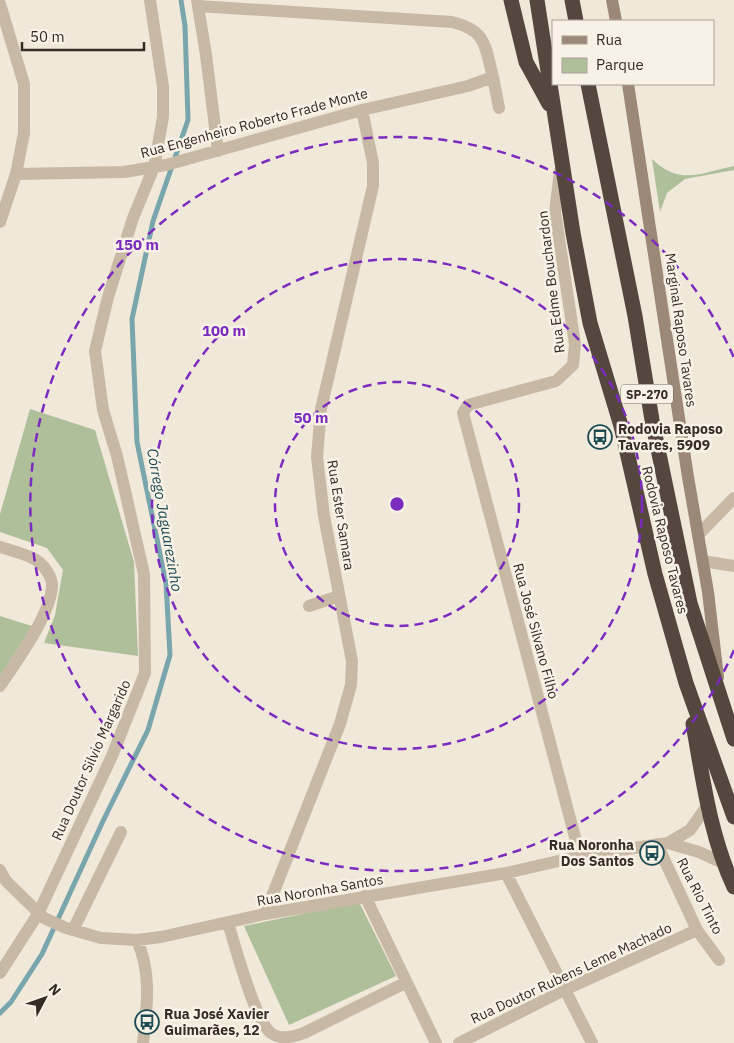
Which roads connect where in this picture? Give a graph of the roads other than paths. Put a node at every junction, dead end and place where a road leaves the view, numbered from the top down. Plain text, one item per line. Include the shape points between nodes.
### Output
1 (150, 0) edge
2 (511, 0) edge
3 (536, 0) edge
4 (572, 0) edge
5 (612, 0) edge
6 (197, 3) edge
7 (0, 4) edge
8 (576, 20) edge
9 (616, 20) edge
10 (493, 77) junction
11 (588, 85) edge
12 (628, 85) edge
13 (499, 108) dead end
14 (362, 110) junction
15 (555, 116) junction
16 (218, 151) junction
17 (561, 160) junction
18 (160, 166) junction
19 (16, 174) junction
20 (0, 222) edge
21 (462, 413) joint
22 (734, 498) edge
23 (698, 535) junction
24 (0, 547) edge
25 (703, 561) junction
26 (734, 566) edge
27 (339, 596) junction
28 (309, 606) dead end
29 (686, 683) junction
30 (0, 686) edge
31 (721, 700) junction
32 (734, 739) edge
33 (707, 806) junction
34 (734, 817) edge
35 (121, 832) dead end
36 (662, 844) junction
37 (580, 856) junction
38 (723, 863) junction
39 (0, 870) edge
40 (506, 873) junction
41 (734, 887) edge
42 (365, 896) junction
43 (265, 914) junction
44 (41, 916) junction
45 (228, 923) junction
46 (70, 929) junction
47 (697, 930) junction
48 (137, 940) junction
49 (719, 960) dead end
50 (0, 974) edge
51 (405, 982) junction
52 (564, 990) junction
53 (143, 1043) edge
54 (436, 1043) edge
55 (459, 1043) edge
56 (592, 1043) edge

1 - 18 street, Rua Doutor Silvio Margarido via 163,87
2 - 15 highway via 526,62
3 - 15 highway, Rodovia Raposo Tavares / SP-270
4 - 8 highway
5 - 9 main road
6 - 10 street via 452,22 469,26 485,45
6 - 16 street
7 - 19 street via 24,84 24,133
10 - 13 street
10 - 14 street, Rua Engenheiro Roberto Frade Monte via 468,86
11 - 31 highway, Rodovia Raposo Tavares / SP-270 via 670,511 690,603
12 - 23 main road, Marginal Raposo Tavares
14 - 16 street, Rua Engenheiro Roberto Frade Monte
14 - 27 street, Rua Ester Samara via 373,186 321,409 317,456
15 - 17 highway, Rodovia Raposo Tavares / SP-270
16 - 18 street, Rua Engenheiro Roberto Frade Monte
17 - 21 street, Rua Edme Bouchardon via 555,212 575,344 573,365 556,381 468,404
17 - 29 highway, Rodovia Raposo Tavares / SP-270 via 590,323 621,426 655,574
18 - 19 street, Rua Engenheiro Roberto Frade Monte via 124,172
18 - 44 street, Rua Doutor Silvio Margarido via 133,218 95,351 103,410 144,574 145,673
19 - 20 street
21 - 37 street, Rua José Silvano Filho
22 - 23 street
23 - 25 main road, Marginal Raposo Tavares
24 - 30 street via 39,562 49,573 52,584 48,603 30,641
25 - 26 street
25 - 31 main road, Marginal Raposo Tavares
27 - 28 street
27 - 43 street, Rua Ester Samara via 352,661 351,685 340,724
29 - 33 highway
29 - 34 highway, Rodovia Raposo Tavares / SP-270
31 - 32 highway, Rodovia Raposo Tavares / SP-270
33 - 36 street, Rua Noronha Santos via 690,830
33 - 38 highway
35 - 46 street
36 - 37 street, Rua Noronha Santos
36 - 38 street, Rua Noronha Santos via 699,852
36 - 47 street, Rua Rio Tinto
37 - 40 street, Rua Noronha Santos
38 - 41 highway
39 - 44 street, Rua Noronha Santos
40 - 42 street, Rua Noronha Santos
40 - 52 street
42 - 43 street, Rua Noronha Santos
42 - 51 street
43 - 45 street, Rua Noronha Santos
44 - 46 street, Rua Noronha Santos
44 - 50 street, Rua Doutor Silvio Margarido
45 - 48 street, Rua Noronha Santos
45 - 51 street via 259,1016 271,1033 288,1038 304,1033
46 - 48 street, Rua Noronha Santos via 101,938
47 - 49 street, Rua Rio Tinto
47 - 52 street, Rua Doutor Rubens Leme Machado
48 - 53 street via 148,976 149,998
51 - 54 street
52 - 55 street, Rua Doutor Rubens Leme Machado
52 - 56 street

